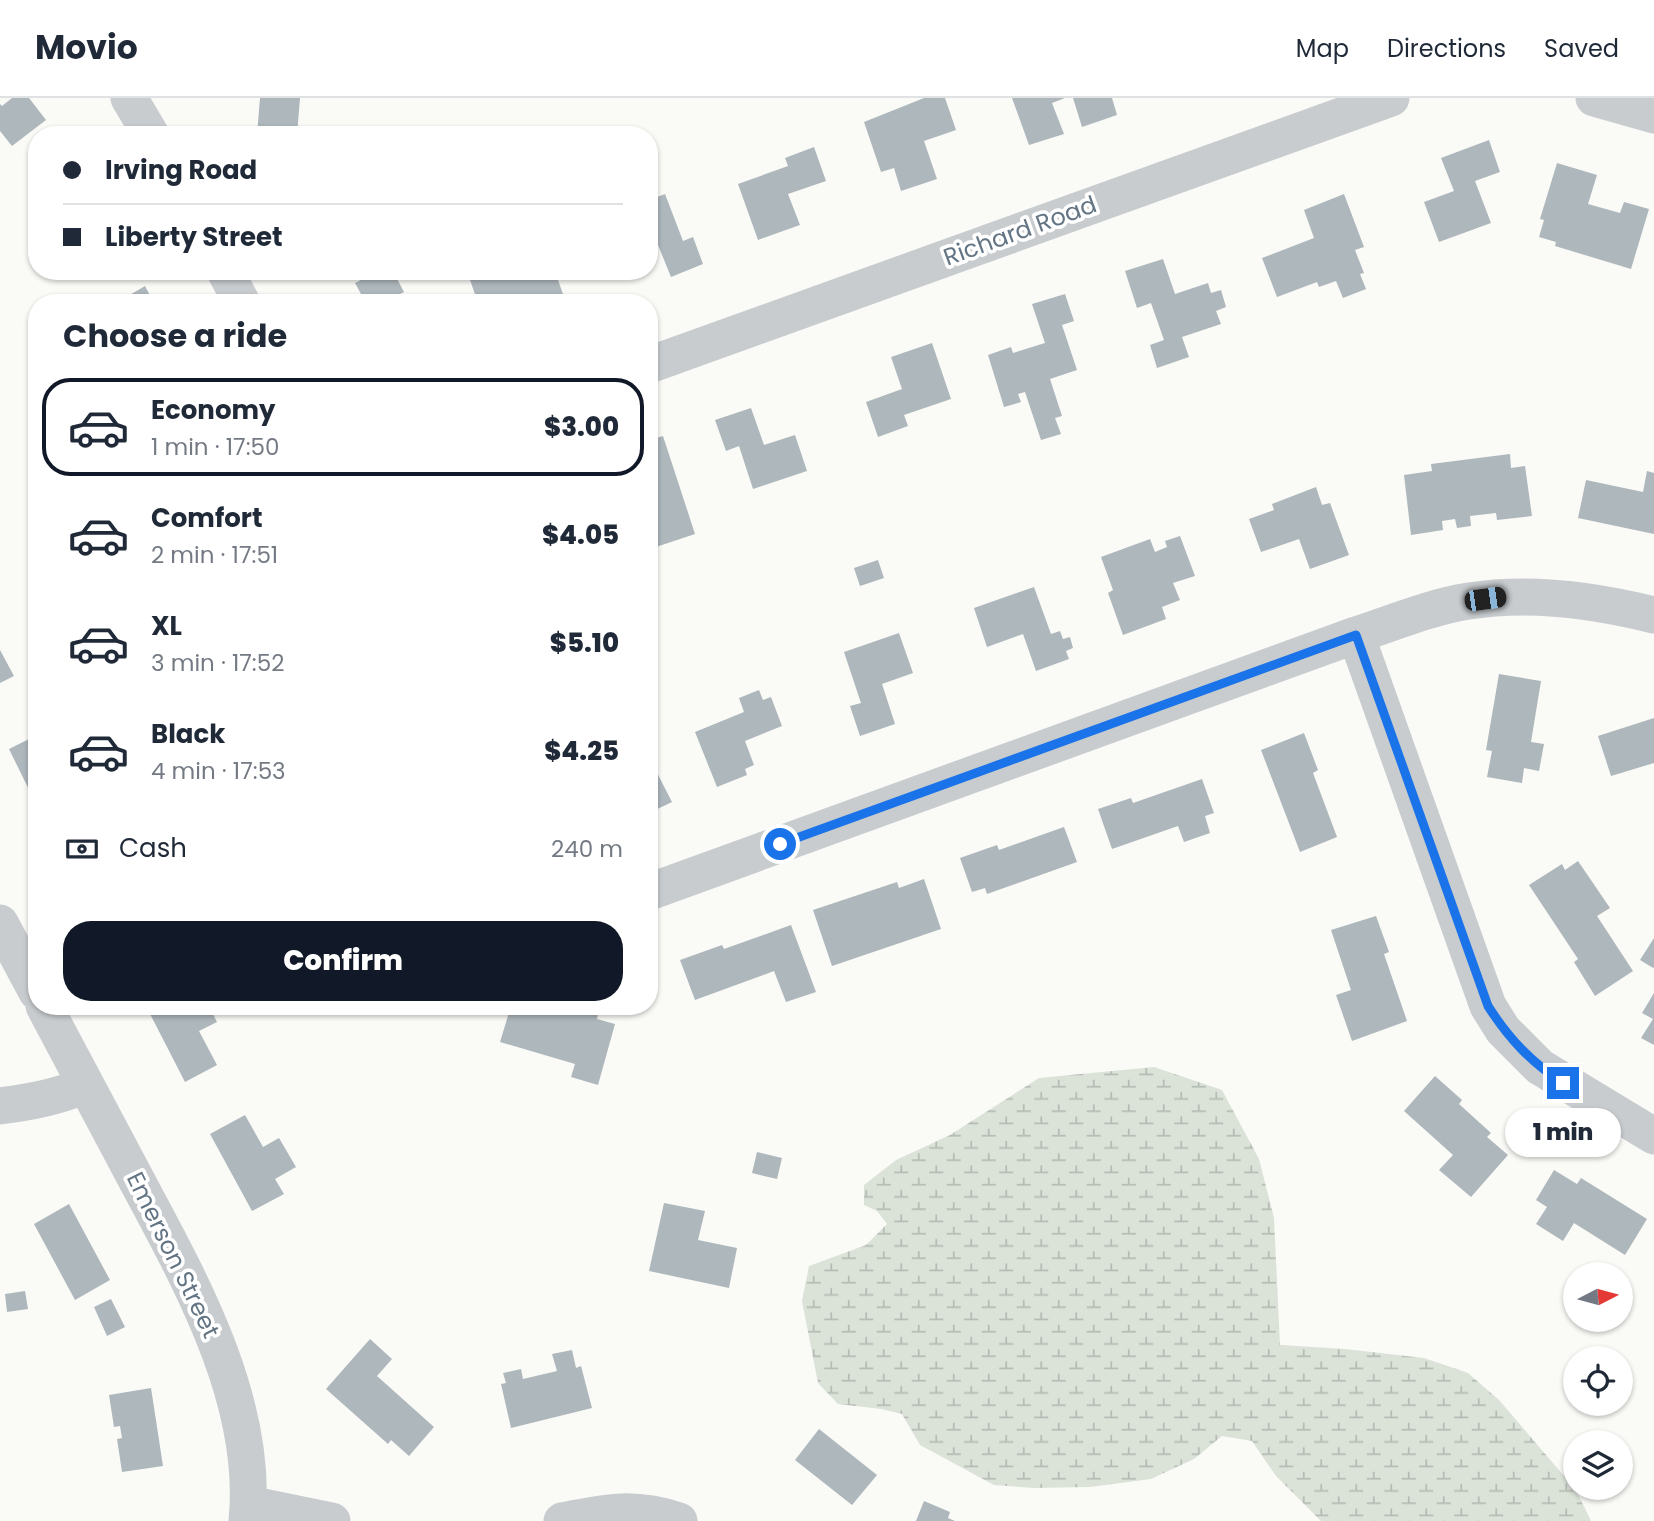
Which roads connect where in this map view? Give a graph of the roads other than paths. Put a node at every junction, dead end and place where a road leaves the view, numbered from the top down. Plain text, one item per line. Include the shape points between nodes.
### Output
1 (129, 98) edge
2 (1391, 98) edge
3 (1594, 98) edge
4 (1654, 114) edge
5 (146, 126) edge
6 (658, 362) edge
7 (1654, 615) edge
8 (1356, 635) junction
9 (658, 889) edge
10 (0, 923) edge
11 (28, 975) edge
12 (49, 1015) edge
13 (86, 1085) junction
14 (0, 1106) edge
15 (1654, 1136) edge
16 (248, 1513) edge
17 (332, 1521) edge
18 (562, 1521) edge
19 (679, 1521) edge

1 - 5 street
2 - 6 street, Richard Road
3 - 4 street
7 - 8 street via 1579,600 1503,597 1467,601
8 - 9 street
8 - 15 street via 1488,1006 1519,1049 1540,1067
10 - 11 street
12 - 13 street, Emerson Street
13 - 14 street via 38,1101
13 - 16 street, Emerson Street via 182,1264 218,1347 243,1439
16 - 17 street
18 - 19 street via 629,1510

